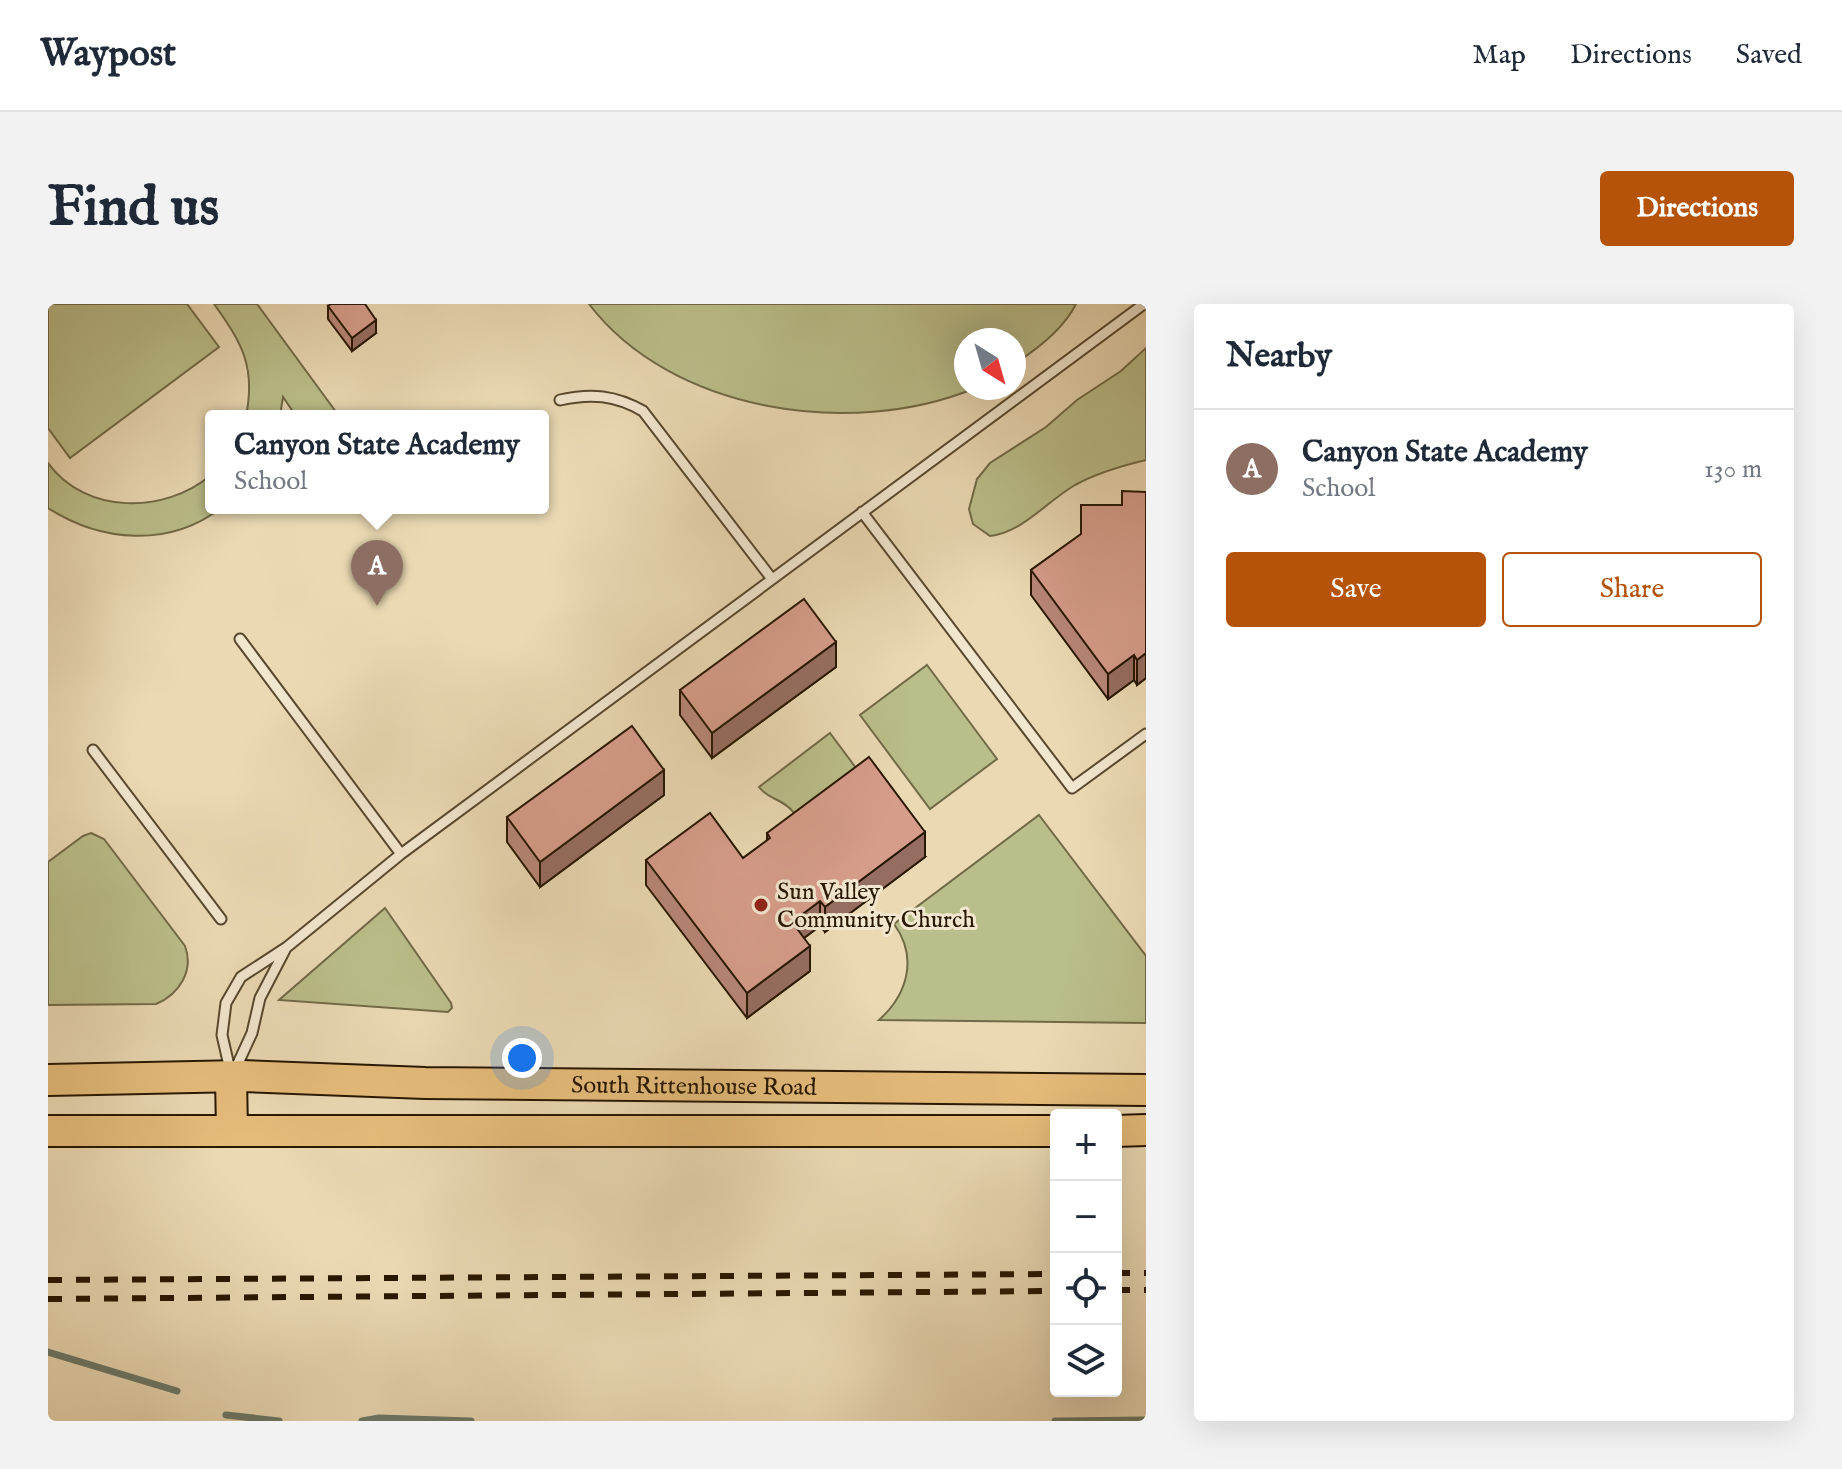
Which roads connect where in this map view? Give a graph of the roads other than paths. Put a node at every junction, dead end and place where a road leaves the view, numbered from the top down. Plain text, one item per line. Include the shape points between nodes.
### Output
1 (1144, 304) edge
2 (560, 400) dead end
3 (862, 512) junction
4 (772, 579) junction
5 (240, 639) dead end
6 (1146, 734) edge
7 (93, 750) dead end
8 (401, 854) junction
9 (221, 919) dead end
10 (287, 947) junction
11 (231, 1077) junction
12 (48, 1080) edge
13 (1146, 1090) edge
14 (1146, 1130) edge
15 (48, 1131) edge
16 (232, 1131) junction
17 (1050, 1131) edge
18 (1122, 1131) edge

1 - 3 lane
2 - 4 lane via 607,395 643,411
3 - 4 lane
3 - 6 lane via 1072,788
4 - 8 lane
5 - 8 lane
7 - 9 lane
8 - 10 lane
10 - 11 lane via 260,998 252,1033
10 - 11 lane via 241,977 226,1003 222,1035
11 - 12 main road, South Rittenhouse Road
11 - 13 main road, South Rittenhouse Road
11 - 16 main road
14 - 18 main road
15 - 16 main road, South Rittenhouse Road
16 - 17 main road, South Rittenhouse Road

